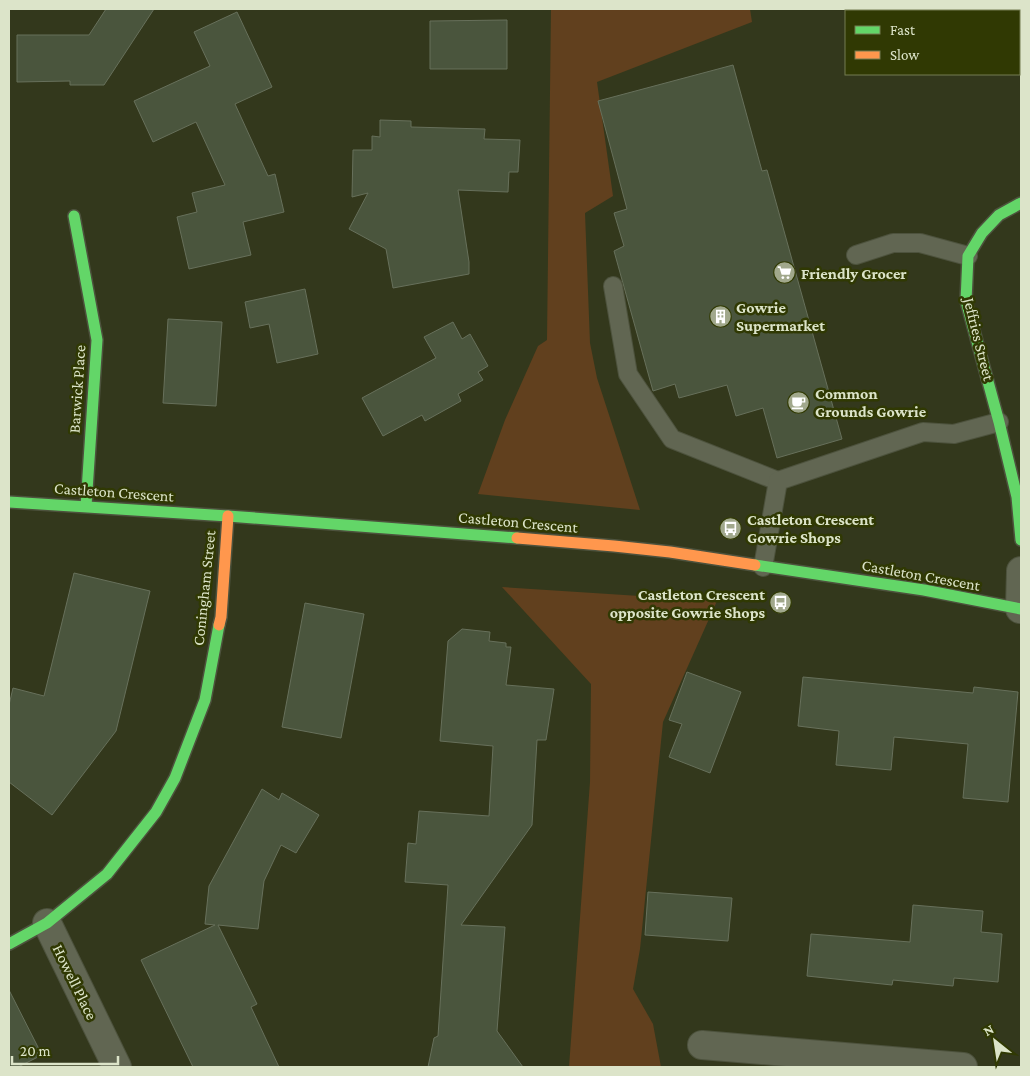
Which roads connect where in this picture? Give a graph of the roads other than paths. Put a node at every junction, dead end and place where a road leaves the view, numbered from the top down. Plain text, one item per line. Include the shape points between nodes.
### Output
1 (1021, 203) edge
2 (74, 216) dead end
3 (856, 255) dead end
4 (968, 256) junction
5 (613, 286) dead end
6 (999, 422) junction
7 (778, 481) junction
8 (9, 502) edge
9 (86, 506) junction
10 (228, 516) junction
11 (1021, 540) edge
12 (763, 567) junction
13 (1021, 571) edge
14 (1020, 609) edge
15 (47, 923) junction
16 (9, 944) edge
17 (702, 1045) dead end
18 (117, 1067) edge
19 (963, 1067) edge

1 - 4 street, Jeffries Street via 999,215 982,233
2 - 9 street, Barwick Place via 97,340
3 - 4 lane via 893,243 920,242
4 - 6 street, Jeffries Street via 966,300
5 - 7 lane via 628,374 672,439
6 - 7 lane via 954,434 923,432
6 - 11 street, Jeffries Street via 1017,497
7 - 12 lane
8 - 9 street, Castleton Crescent
9 - 10 street, Castleton Crescent
10 - 12 street, Castleton Crescent via 614,546
10 - 15 street, Coningham Street via 221,617 205,700 175,778 156,812 107,874
12 - 14 street, Castleton Crescent via 924,590
13 - 14 street
15 - 16 street, Coningham Street
15 - 18 street, Howell Place
17 - 19 street

